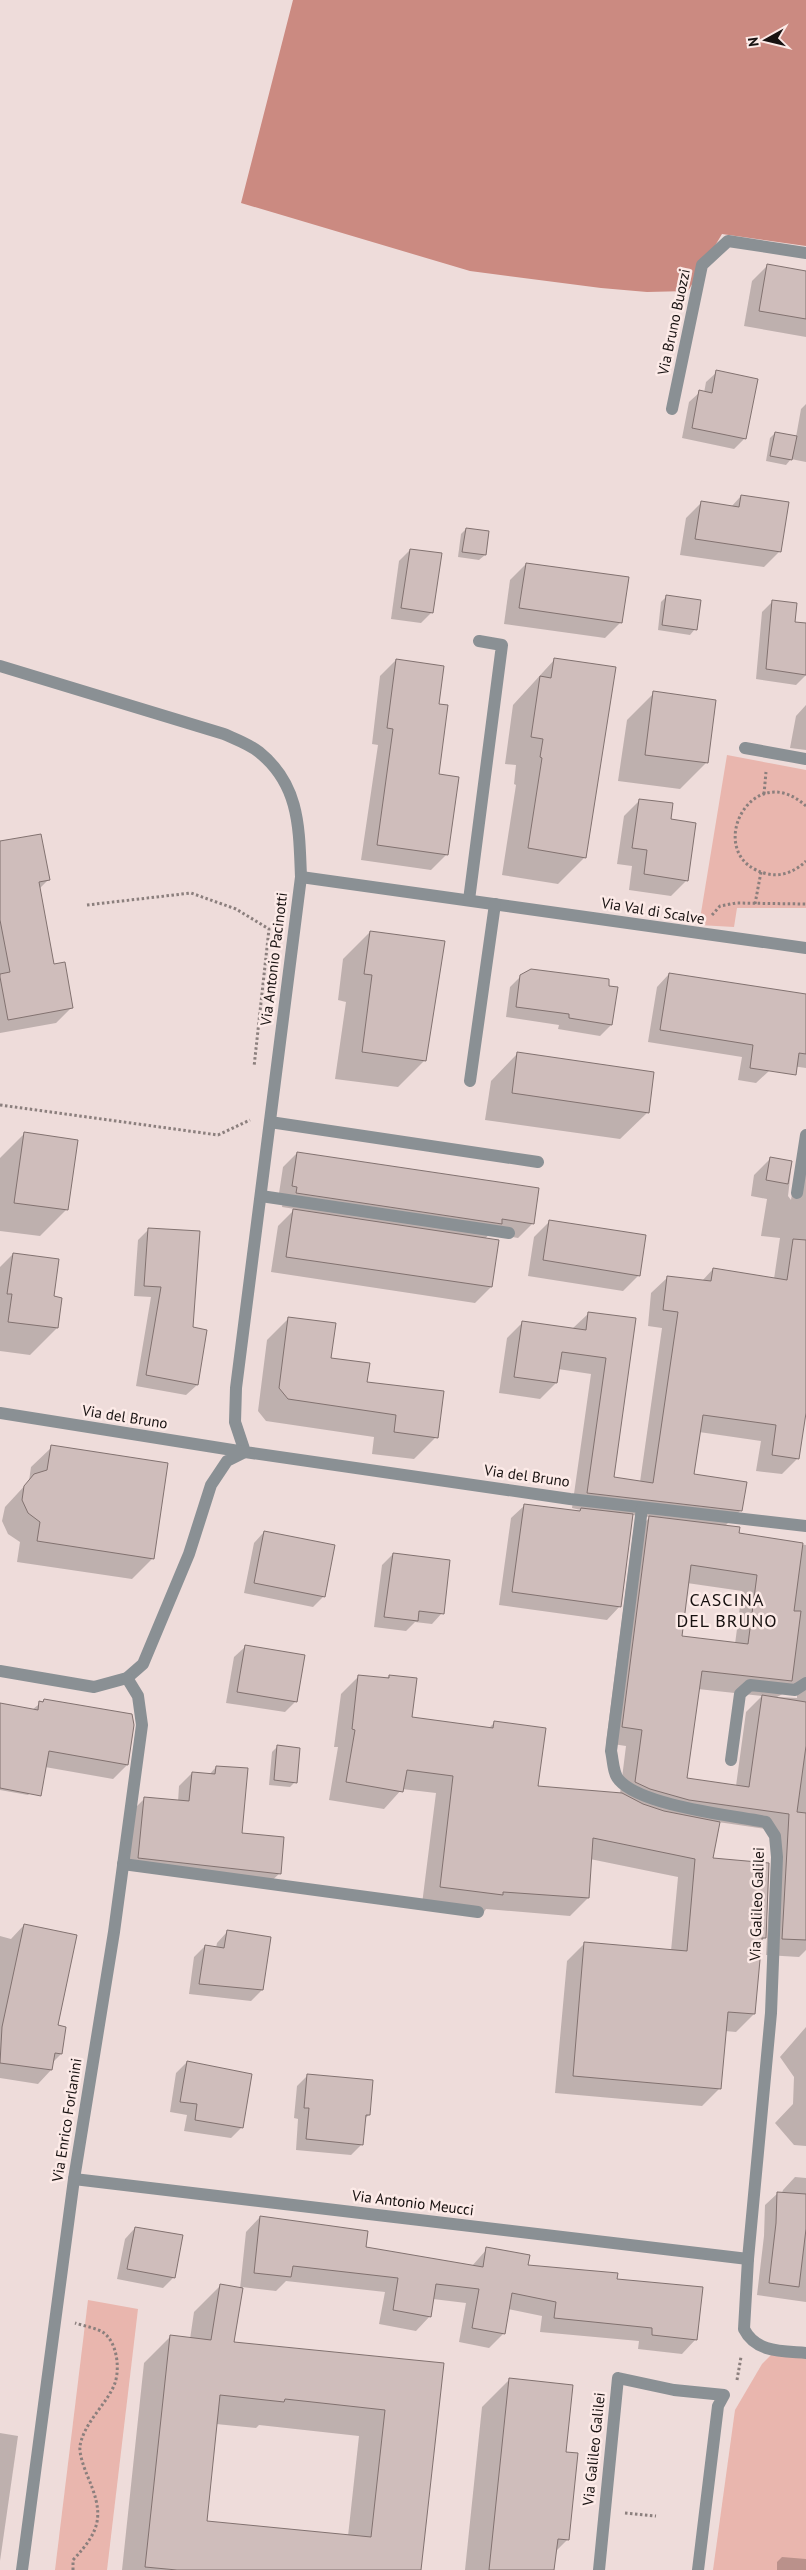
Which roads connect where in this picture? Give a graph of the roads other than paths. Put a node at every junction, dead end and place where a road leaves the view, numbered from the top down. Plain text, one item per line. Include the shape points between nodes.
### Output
1 (806, 253) edge
2 (672, 409) dead end
3 (479, 642) dead end
4 (0, 666) edge
5 (745, 748) dead end
6 (806, 760) edge
7 (300, 877) junction
8 (469, 900) junction
9 (495, 904) junction
10 (806, 948) edge
11 (470, 1081) dead end
12 (270, 1122) junction
13 (806, 1135) edge
14 (538, 1162) dead end
15 (797, 1193) dead end
16 (260, 1196) junction
17 (509, 1233) dead end
18 (0, 1414) edge
19 (245, 1452) junction
20 (642, 1508) junction
21 (806, 1526) edge
22 (0, 1671) edge
23 (127, 1678) junction
24 (806, 1683) edge
25 (731, 1760) dead end
26 (123, 1864) junction
27 (478, 1912) dead end
28 (74, 2179) junction
29 (748, 2259) junction
30 (806, 2353) edge
31 (22, 2570) edge
32 (599, 2570) edge
33 (698, 2570) edge

1 - 2 street, Via Bruno Buozzi via 728,240 702,265
3 - 8 street via 502,645
4 - 7 street, Via Antonio Pacinotti via 224,734 257,750 277,769 294,799
5 - 6 street
7 - 8 street, Via Val di Scalve
7 - 12 street, Via Antonio Pacinotti
8 - 9 street, Via Val di Scalve
9 - 10 street, Via Val di Scalve
9 - 11 street
12 - 14 street
12 - 16 street, Via Antonio Pacinotti
13 - 15 street
16 - 17 street
16 - 19 street, Via Antonio Pacinotti via 236,1388 236,1422
18 - 19 street, Via del Bruno
19 - 20 street, Via del Bruno
19 - 23 street via 227,1461 211,1485 189,1554 143,1664
20 - 21 street, Via del Bruno
20 - 29 street, Via Galileo Galilei via 611,1751 617,1779 634,1793 766,1822 775,1836 771,2013
22 - 23 street via 94,1687
23 - 26 street, Via Enrico Forlanini via 138,1696 142,1726
24 - 25 street via 795,1690 750,1685 740,1694
26 - 27 street
26 - 28 street, Via Enrico Forlanini
28 - 29 street, Via Antonio Meucci
28 - 31 street, Via Enrico Forlanini
29 - 30 street, Via Galileo Galilei via 744,2330 749,2339 761,2347
32 - 33 street, Via Galileo Galilei via 618,2378 674,2390 724,2395 718,2406

